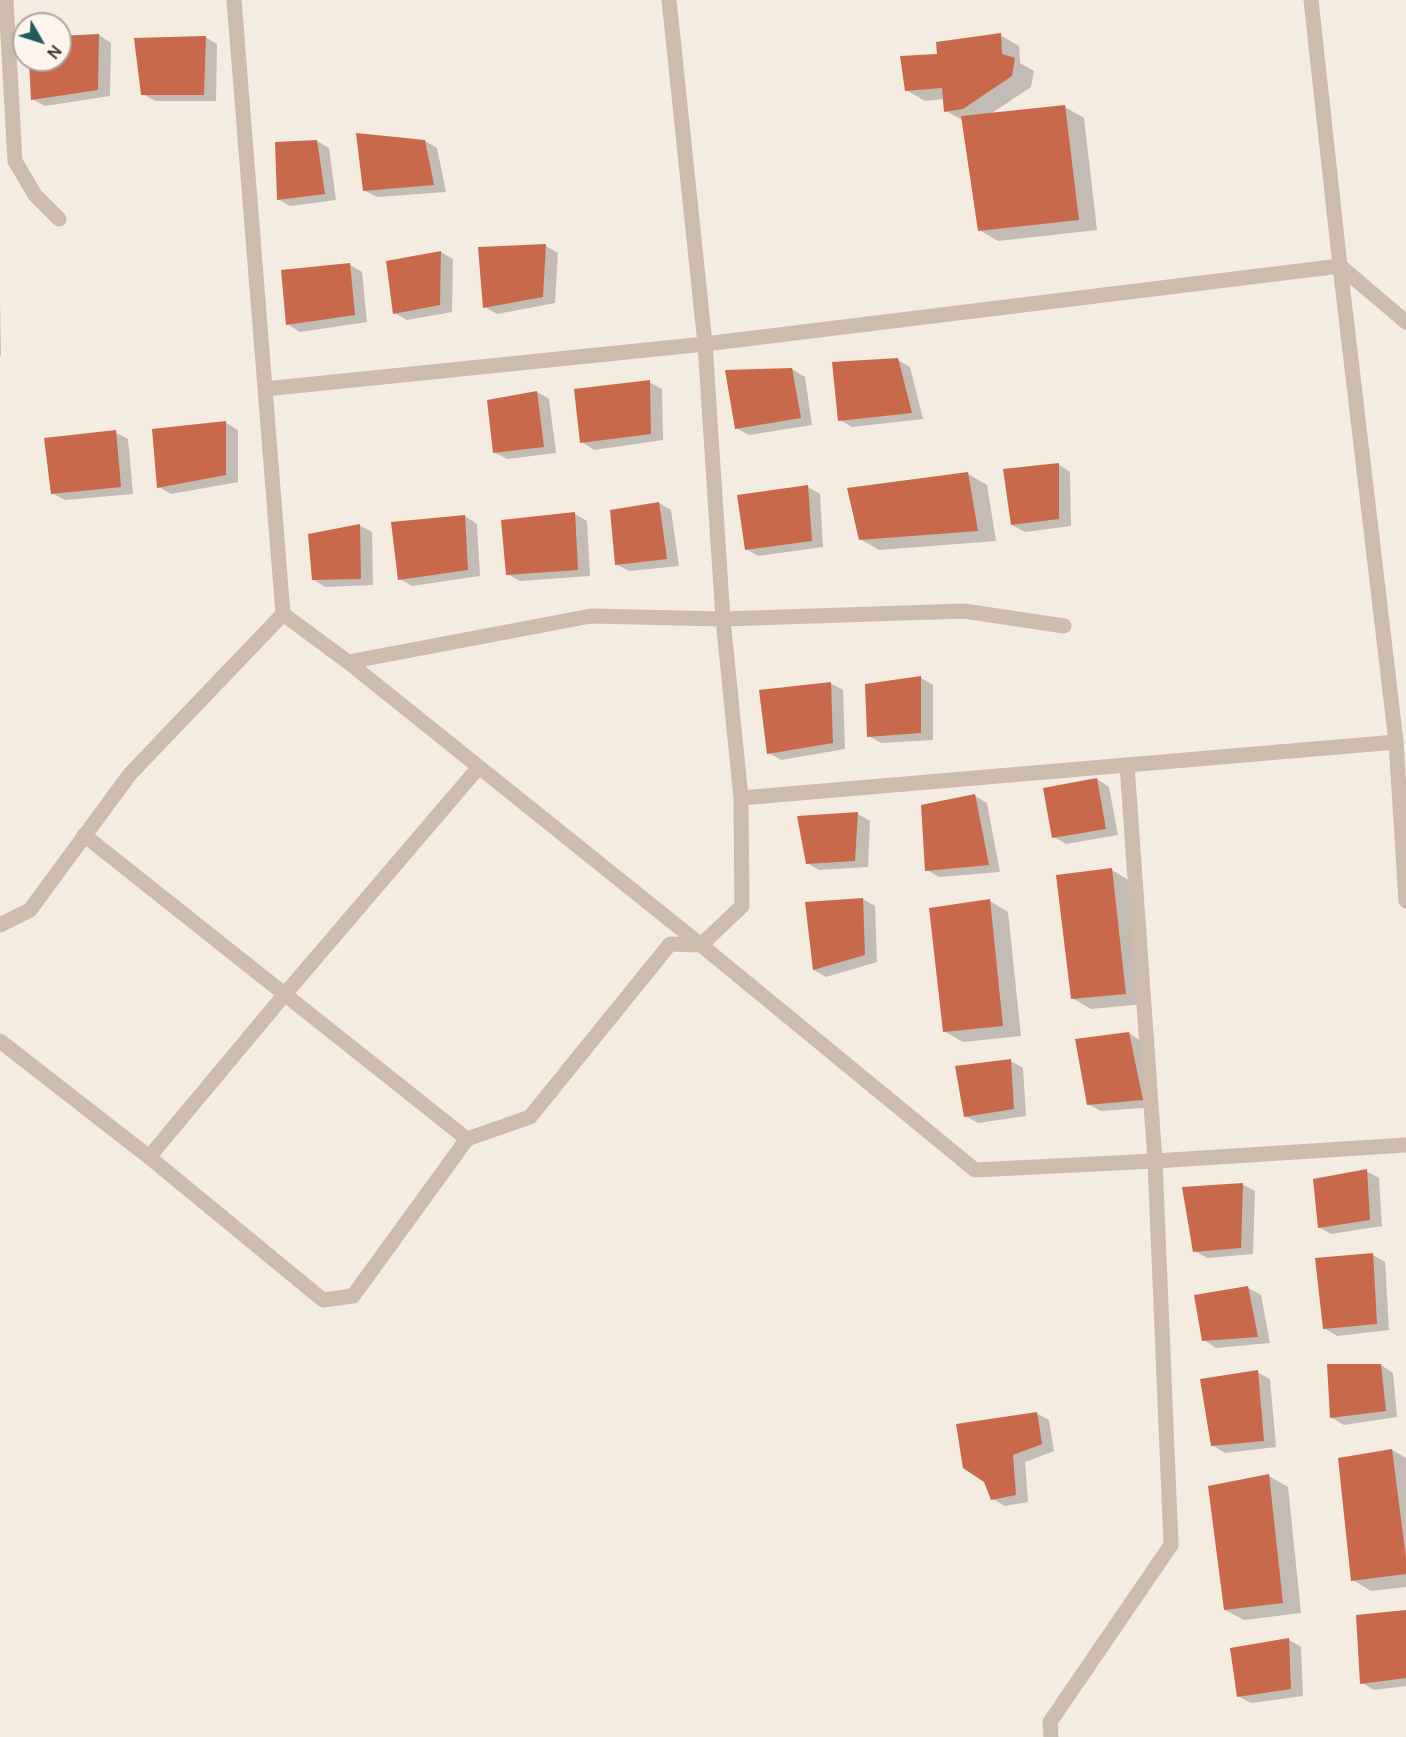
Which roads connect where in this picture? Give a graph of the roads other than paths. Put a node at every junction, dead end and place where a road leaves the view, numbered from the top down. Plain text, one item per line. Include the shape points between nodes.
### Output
1 (6, 0) edge
2 (234, 0) edge
3 (669, 0) edge
4 (1311, 0) edge
5 (59, 219) dead end
6 (1341, 266) junction
7 (1406, 322) edge
8 (705, 344) junction
9 (265, 389) junction
10 (283, 615) junction
11 (723, 619) junction
12 (1064, 626) dead end
13 (348, 662) junction
14 (1396, 742) junction
15 (1127, 765) junction
16 (479, 767) junction
17 (741, 798) junction
18 (84, 835) junction
19 (1406, 901) edge
20 (0, 925) edge
21 (701, 945) junction
22 (285, 994) junction
23 (0, 1041) edge
24 (467, 1139) junction
25 (1406, 1145) edge
26 (149, 1157) junction
27 (1155, 1161) junction
28 (1051, 1737) edge

1 - 5 street via 15,161 35,195
2 - 9 street
3 - 8 street
4 - 6 street
6 - 7 street
6 - 8 street
6 - 14 street
8 - 9 street
8 - 11 street
9 - 10 street
10 - 13 street
10 - 18 street via 130,774
11 - 12 street via 964,610
11 - 13 street via 591,616
11 - 17 street
13 - 16 street
14 - 15 street
14 - 19 street
15 - 17 street
15 - 27 street
16 - 21 street
16 - 22 street
17 - 21 street via 742,906
18 - 20 street via 30,910
18 - 22 street
21 - 24 street via 670,944 530,1117
21 - 27 street via 975,1170
22 - 24 street
22 - 26 street
23 - 26 street
24 - 26 street via 353,1296 323,1300
25 - 27 street
27 - 28 street via 1171,1545 1050,1722

